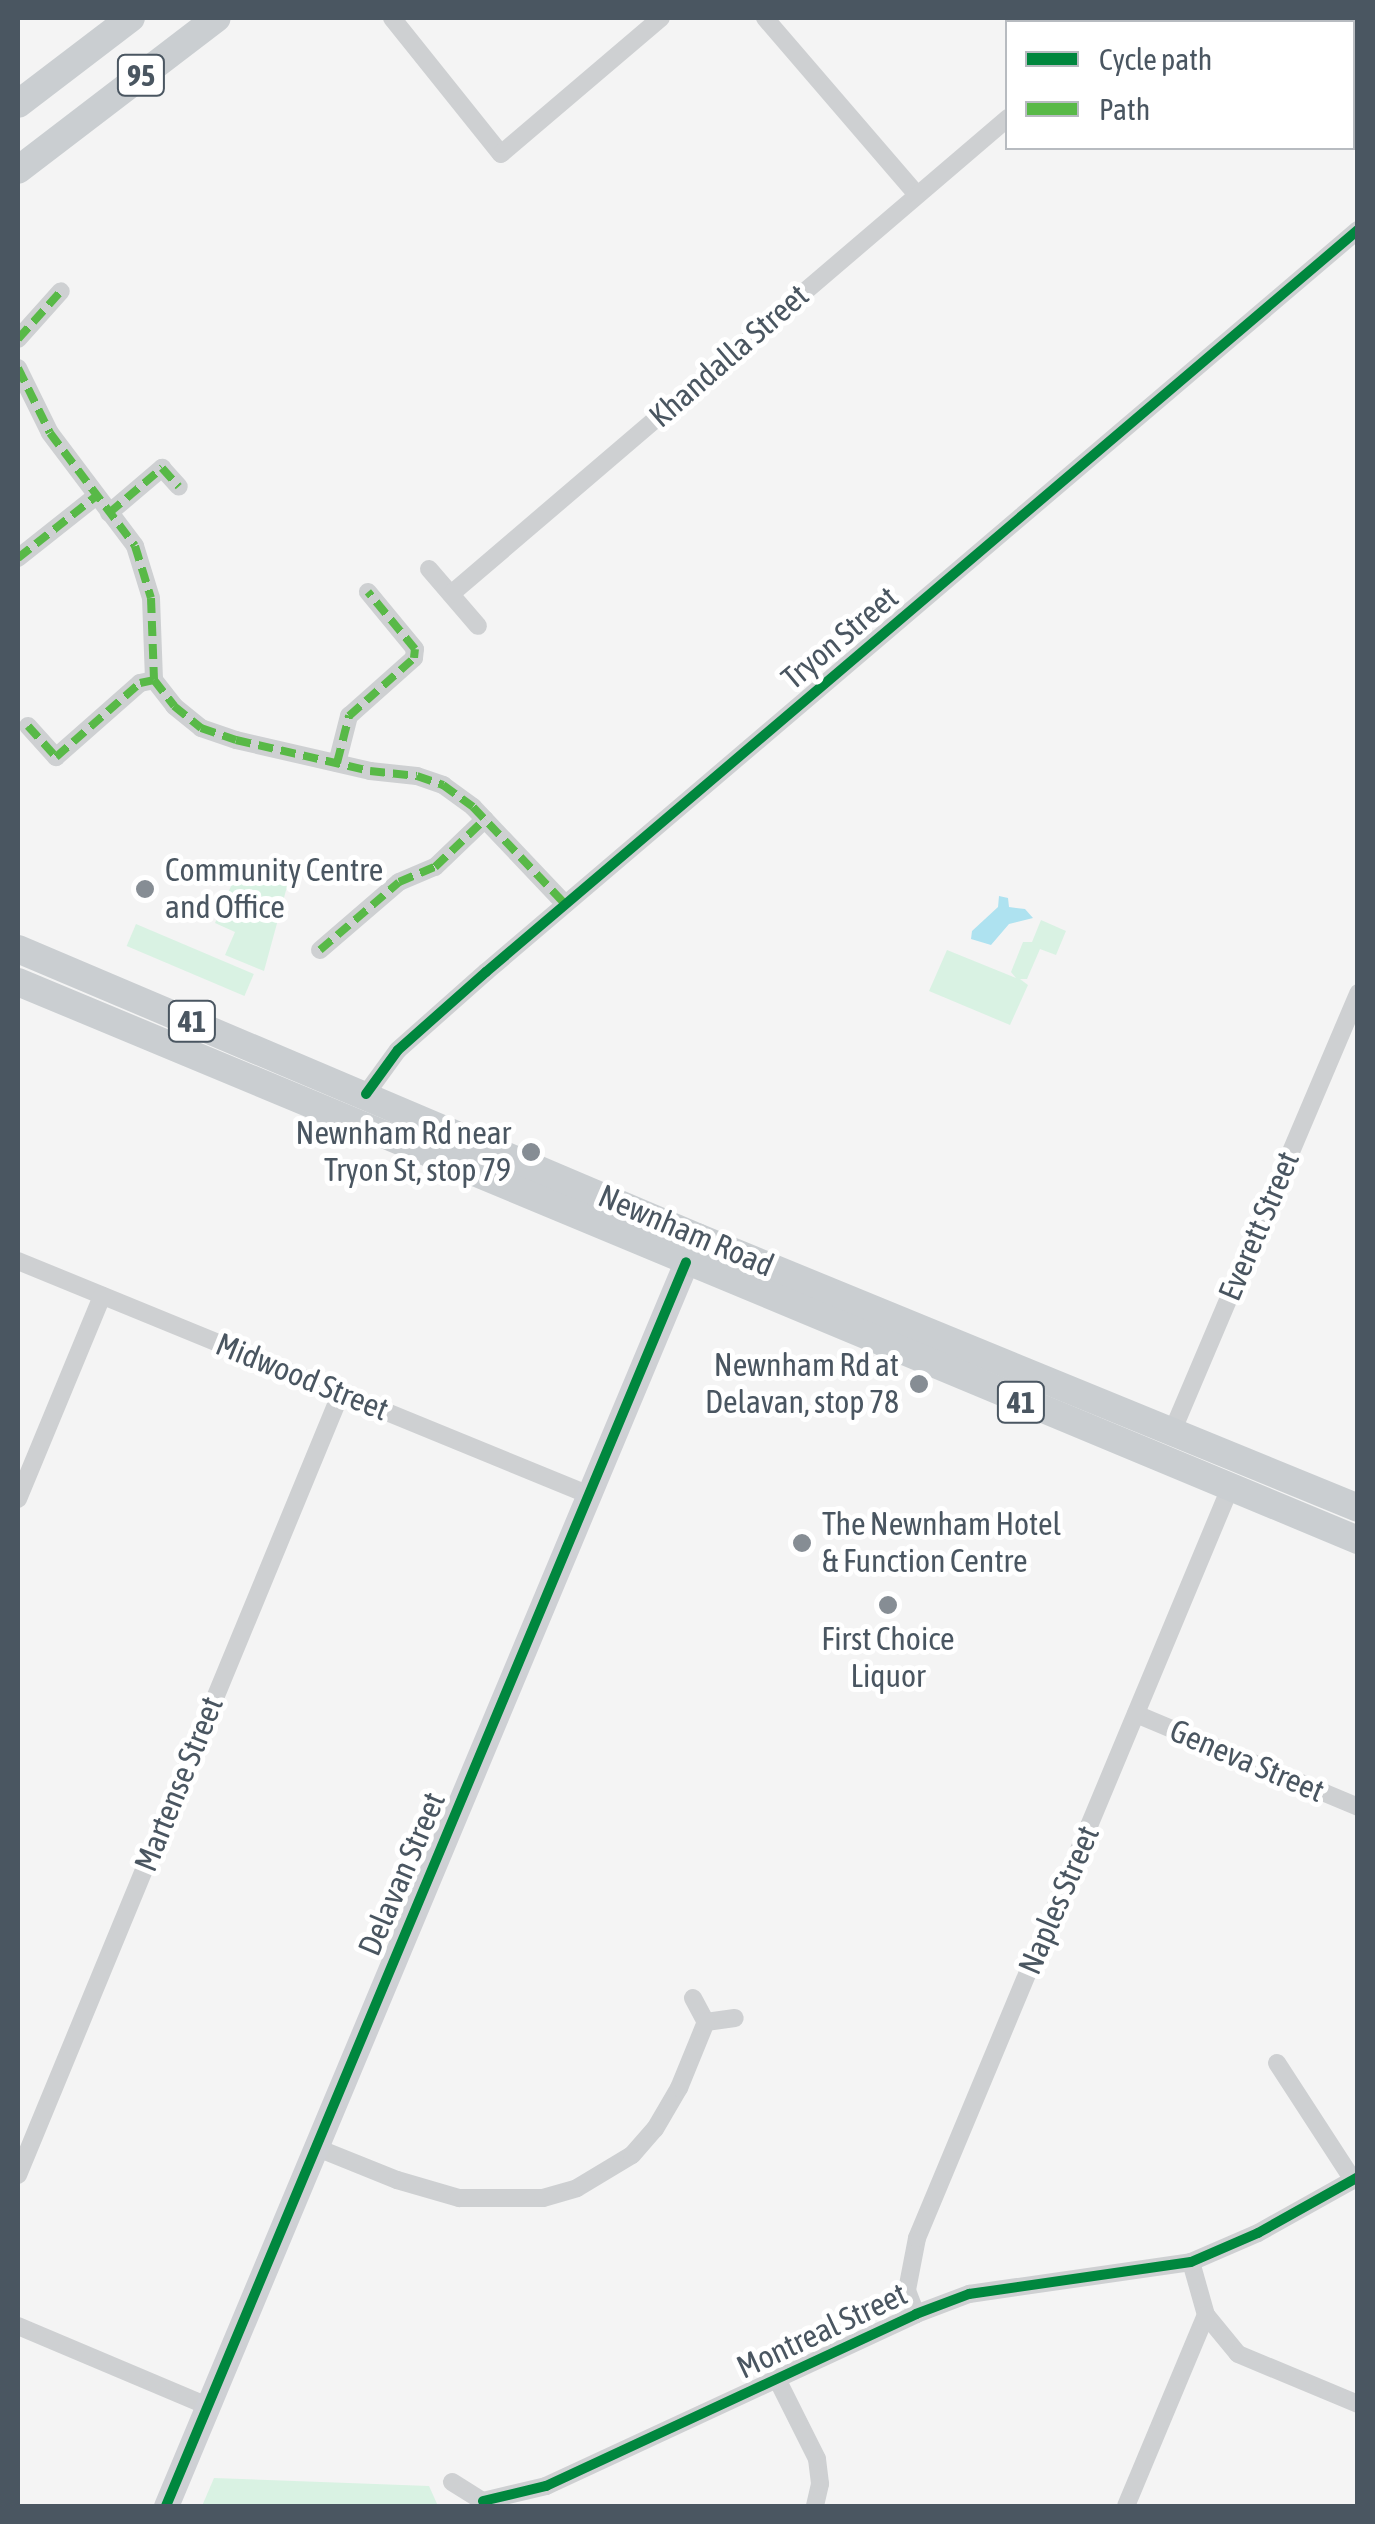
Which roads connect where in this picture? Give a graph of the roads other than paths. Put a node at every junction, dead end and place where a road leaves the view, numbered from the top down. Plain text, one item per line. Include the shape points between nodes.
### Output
1 (131, 18) edge
2 (217, 18) edge
3 (392, 18) edge
4 (661, 18) edge
5 (765, 18) edge
6 (18, 104) edge
7 (1005, 121) edge
8 (18, 170) edge
9 (917, 195) junction
10 (1358, 230) edge
11 (61, 291) dead end
12 (18, 339) edge
13 (18, 368) edge
14 (180, 487) dead end
15 (95, 497) junction
16 (108, 513) junction
17 (18, 558) edge
18 (429, 569) dead end
19 (368, 592) dead end
20 (451, 594) junction
21 (478, 626) dead end
22 (154, 680) junction
23 (28, 726) dead end
24 (337, 763) junction
25 (485, 819) junction
26 (566, 904) junction
27 (18, 949) edge
28 (320, 950) dead end
29 (18, 982) edge
30 (1358, 993) edge
31 (366, 1094) junction
32 (354, 1122) junction
33 (692, 1249) junction
34 (18, 1261) edge
35 (102, 1296) junction
36 (341, 1393) junction
37 (1172, 1432) junction
38 (1161, 1458) junction
39 (1230, 1488) junction
40 (587, 1494) junction
41 (18, 1500) edge
42 (1358, 1508) edge
43 (1358, 1540) edge
44 (1136, 1714) junction
45 (1358, 1808) edge
46 (693, 1998) dead end
47 (735, 2018) dead end
48 (706, 2022) junction
49 (1278, 2062) dead end
50 (315, 2147) junction
51 (18, 2175) edge
52 (1355, 2178) edge
53 (1190, 2262) junction
54 (916, 2314) junction
55 (1206, 2315) junction
56 (18, 2326) edge
57 (777, 2379) junction
58 (1358, 2404) edge
59 (207, 2406) junction
60 (452, 2482) dead end
61 (482, 2504) edge
62 (166, 2506) edge
63 (815, 2506) edge
64 (1126, 2506) edge

1 - 6 main road, 95
2 - 8 main road, 95
3 - 4 street via 502,154
5 - 9 street
7 - 9 street, Khandalla Street
9 - 20 street, Khandalla Street
10 - 26 street, Tryon Street
11 - 12 street
13 - 15 street via 50,434
14 - 16 street via 162,468
15 - 16 street
15 - 17 street
16 - 22 street via 144,568
18 - 20 street
19 - 24 street via 414,649 414,658 349,716
20 - 21 street
22 - 23 street via 140,683 56,757
22 - 24 street via 201,728
24 - 25 street via 443,785
25 - 26 street
25 - 28 street via 435,867 398,882
26 - 31 street, Tryon Street via 398,1050
27 - 31 main road, Newnham Road / 41
29 - 32 main road, Newnham Road / 41
30 - 37 street, Everett Street
31 - 32 main road, Tryon Street
31 - 33 main road, Newnham Road / 41
32 - 33 main road, Newnham Road / 41
33 - 37 main road, Newnham Road / 41
33 - 38 main road, Newnham Road / 41
33 - 40 street, Delavan Street
34 - 35 street, Midwood Street
35 - 36 street, Midwood Street
35 - 41 street
36 - 40 street, Midwood Street
36 - 51 street, Martense Street
37 - 38 main road, Everett Street
37 - 42 main road, Newnham Road / 41
38 - 39 main road, Newnham Road / 41
39 - 43 main road, Newnham Road / 41
39 - 44 street, Naples Street
40 - 50 street, Delavan Street
44 - 45 street, Geneva Street
44 - 54 street, Naples Street via 918,2238 907,2290
46 - 48 street
47 - 48 street
48 - 50 street via 655,2129 632,2155 577,2188 543,2198 459,2198
49 - 52 street
50 - 59 street, Delavan Street
52 - 53 street, Montreal Street via 1258,2233
53 - 54 street, Montreal Street via 969,2294
53 - 55 street
54 - 57 street, Montreal Street
55 - 58 street via 1238,2354
55 - 64 street
56 - 59 street
57 - 61 street, Montreal Street via 546,2486
57 - 63 street via 816,2458
59 - 62 street, Delavan Street
60 - 61 street, Montreal Street

